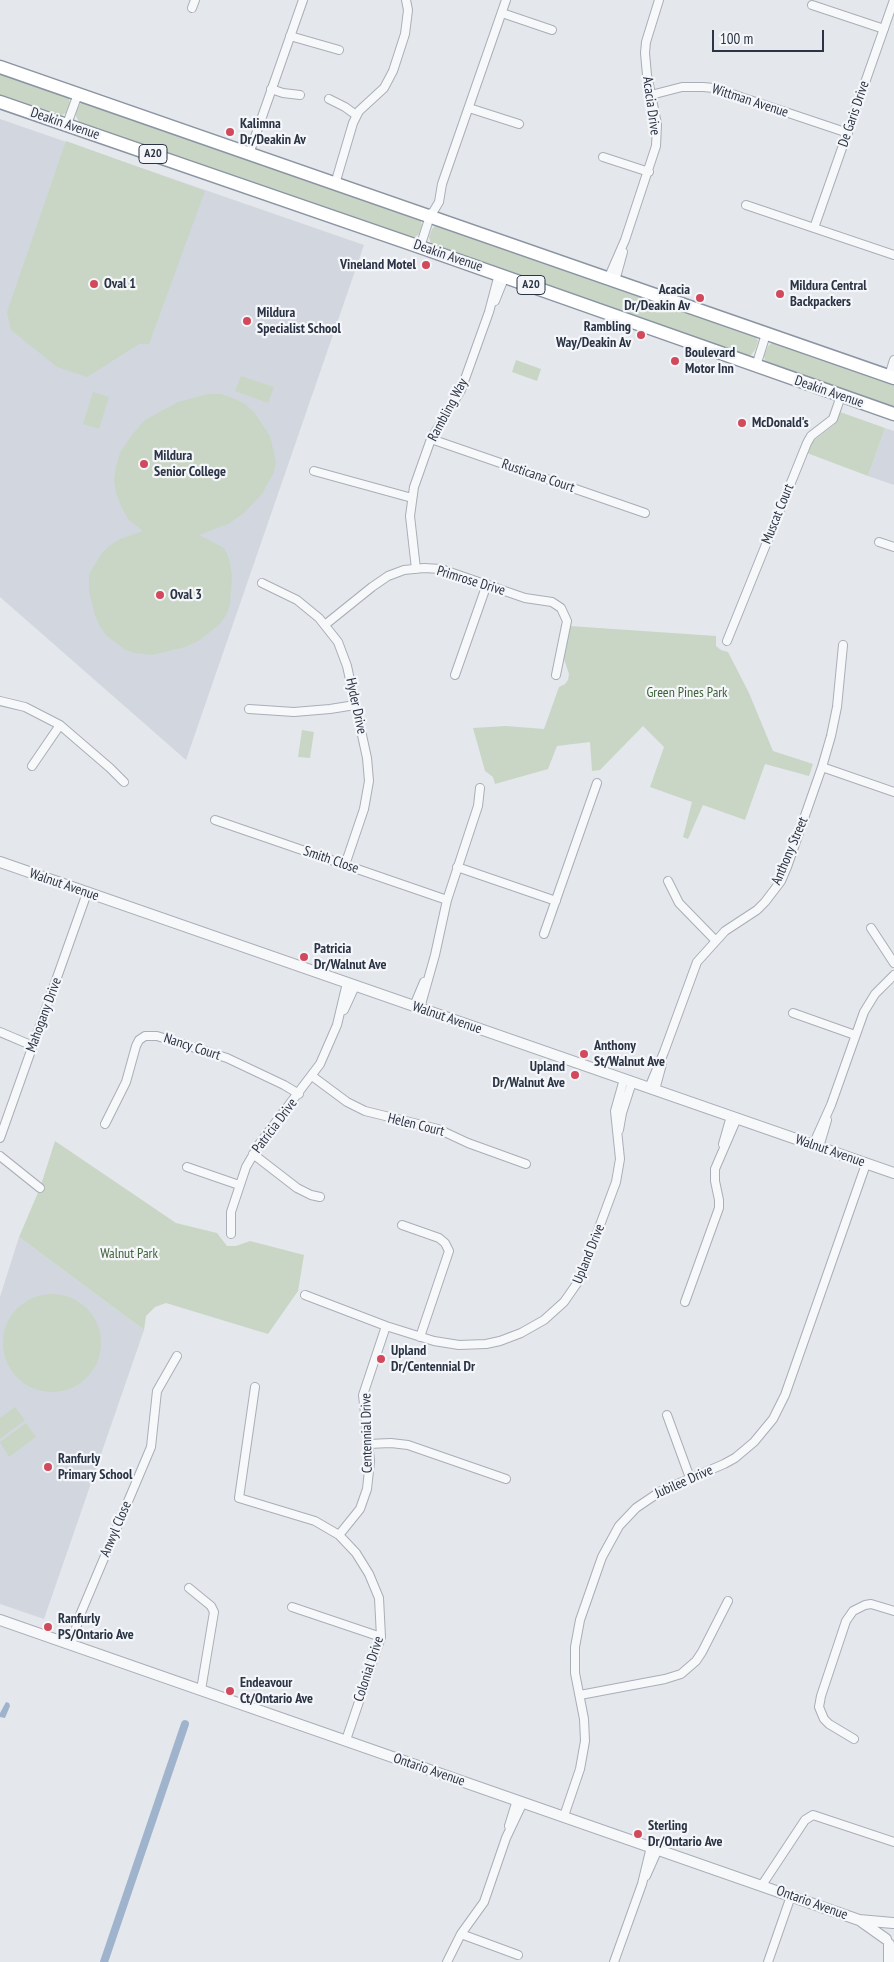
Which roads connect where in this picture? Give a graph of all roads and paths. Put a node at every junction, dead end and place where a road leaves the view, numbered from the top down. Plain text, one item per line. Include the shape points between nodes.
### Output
1 (195, 0) edge
2 (303, 0) edge
3 (406, 0) edge
4 (506, 0) edge
5 (659, 0) edge
6 (894, 0) edge
7 (812, 5) dead end
8 (192, 8) dead end
9 (502, 13) junction
10 (884, 29) junction
11 (552, 30) dead end
12 (290, 36) junction
13 (339, 50) dead end
14 (0, 67) edge
15 (271, 89) junction
16 (78, 94) junction
17 (300, 95) dead end
18 (651, 95) junction
19 (329, 99) dead end
20 (0, 102) edge
21 (469, 108) junction
22 (356, 115) junction
23 (67, 124) junction
24 (519, 124) dead end
25 (848, 133) junction
26 (249, 154) junction
27 (603, 156) dead end
28 (649, 172) junction
29 (335, 184) junction
30 (746, 205) dead end
31 (430, 217) junction
32 (814, 228) junction
33 (420, 247) junction
34 (894, 255) edge
35 (502, 275) junction
36 (612, 280) junction
37 (766, 334) junction
38 (894, 360) edge
39 (756, 366) junction
40 (891, 377) edge
41 (841, 396) junction
42 (894, 414) edge
43 (431, 439) junction
44 (314, 471) dead end
45 (412, 498) junction
46 (645, 513) dead end
47 (879, 542) dead end
48 (894, 547) edge
49 (416, 569) junction
50 (262, 583) dead end
51 (486, 584) junction
52 (326, 624) junction
53 (727, 641) dead end
54 (843, 645) dead end
55 (455, 675) dead end
56 (556, 676) dead end
57 (0, 701) edge
58 (355, 705) junction
59 (250, 709) dead end
60 (60, 725) junction
61 (32, 766) dead end
62 (822, 767) junction
63 (124, 782) dead end
64 (597, 783) dead end
65 (480, 788) dead end
66 (894, 792) edge
67 (216, 820) dead end
68 (0, 862) edge
69 (345, 865) junction
70 (457, 867) junction
71 (668, 881) dead end
72 (87, 893) junction
73 (446, 900) junction
74 (556, 901) junction
75 (870, 928) dead end
76 (544, 934) dead end
77 (715, 940) junction
78 (894, 963) edge
79 (894, 975) edge
80 (351, 984) junction
81 (417, 1007) junction
82 (793, 1013) dead end
83 (0, 1032) edge
84 (855, 1035) junction
85 (33, 1046) junction
86 (312, 1076) junction
87 (628, 1081) junction
88 (652, 1089) junction
89 (299, 1094) junction
90 (734, 1117) junction
91 (105, 1124) dead end
92 (0, 1138) edge
93 (816, 1146) junction
94 (253, 1154) junction
95 (0, 1156) edge
96 (526, 1164) dead end
97 (866, 1164) junction
98 (186, 1167) dead end
99 (894, 1173) edge
100 (240, 1185) junction
101 (40, 1188) dead end
102 (320, 1198) dead end
103 (402, 1225) dead end
104 (231, 1234) dead end
105 (304, 1295) dead end
106 (685, 1302) dead end
107 (386, 1326) junction
108 (420, 1337) junction
109 (176, 1356) dead end
110 (255, 1387) dead end
111 (667, 1415) dead end
112 (368, 1444) junction
113 (690, 1478) junction
114 (506, 1479) dead end
115 (340, 1535) junction
116 (189, 1588) dead end
117 (728, 1601) dead end
118 (292, 1607) dead end
119 (894, 1612) edge
120 (0, 1620) edge
121 (381, 1637) junction
122 (70, 1645) junction
123 (201, 1690) junction
124 (580, 1695) junction
125 (854, 1739) dead end
126 (346, 1740) junction
127 (520, 1801) junction
128 (564, 1816) junction
129 (894, 1842) edge
130 (654, 1848) junction
131 (762, 1885) junction
132 (792, 1896) junction
133 (859, 1920) junction
134 (893, 1922) edge
135 (461, 1934) junction
136 (890, 1944) edge
137 (518, 1955) dead end
138 (447, 1962) edge
139 (614, 1962) edge
140 (768, 1962) edge
141 (889, 1962) edge

1 - 8 street
2 - 12 street
3 - 22 street via 408,19 393,71 384,88
4 - 9 street
5 - 18 street, Acacia Drive via 645,53
6 - 10 street, De Garis Drive
7 - 10 street
9 - 11 street
9 - 21 street
10 - 25 street, De Garis Drive
12 - 13 street
12 - 15 street
14 - 16 highway, A20
15 - 17 street
15 - 26 street
16 - 23 street
16 - 26 highway, A20
18 - 25 street, Wittman Avenue via 682,87 714,88
18 - 28 street, Acacia Drive via 657,136
19 - 22 street
20 - 23 highway, Deakin Avenue / A20
21 - 24 street
21 - 31 street
22 - 29 street
23 - 33 highway, Deakin Avenue / A20
25 - 32 street, De Garis Drive
26 - 29 highway, A20
27 - 28 street
28 - 36 street, Acacia Drive
29 - 31 highway, A20
30 - 32 street
31 - 33 street
31 - 36 highway, A20
32 - 34 street
33 - 35 highway, Deakin Avenue / A20
35 - 39 highway, Deakin Avenue / A20
35 - 43 street, Rambling Way via 500,291 489,312 461,390
36 - 37 highway, A20
37 - 39 street
37 - 40 highway, A20
38 - 40 street
39 - 41 highway, Deakin Avenue / A20
41 - 42 highway, Deakin Avenue / A20
41 - 53 street, Muscat Court via 832,419 807,443
43 - 45 street, Rambling Way
43 - 46 street, Rusticana Court
44 - 45 street
45 - 49 street, Rambling Way via 410,516
47 - 48 street
49 - 51 street, Primrose Drive via 441,569
49 - 52 street, Primrose Drive via 396,573 380,581
50 - 52 street, Hyder Drive via 297,600
51 - 55 street
51 - 56 street, Primrose Drive via 525,598 552,602 564,612 567,621
52 - 58 street, Hyder Drive via 343,655
54 - 62 street, Anthony Street via 835,720
57 - 60 street via 25,707
58 - 59 street via 294,712
58 - 69 street, Hyder Drive via 369,781 364,809
60 - 61 street
60 - 63 street
62 - 66 street
62 - 77 street, Anthony Street via 781,881 757,910
64 - 74 street
65 - 70 street via 478,806
67 - 69 street, Smith Close
68 - 72 street, Walnut Avenue
69 - 73 street, Smith Close
70 - 73 street
70 - 74 street
71 - 77 street via 679,903
72 - 80 street, Walnut Avenue
72 - 85 street, Mahogany Drive
73 - 81 street via 435,955
74 - 76 street
75 - 78 street
77 - 88 street, Anthony Street via 693,971
79 - 84 street via 869,1002
80 - 81 street, Walnut Avenue
80 - 86 street, Patricia Drive via 326,1053
81 - 87 street, Walnut Avenue
82 - 84 street
83 - 85 street
84 - 93 street
85 - 92 street, Mahogany Drive
86 - 89 street, Patricia Drive
86 - 96 street, Helen Court via 364,1111 438,1129
87 - 88 street, Walnut Avenue
87 - 108 street, Upland Drive via 618,1135 619,1171 586,1267 573,1290 554,1312 521,1333 486,1344 459,1345
88 - 90 street, Walnut Avenue
89 - 91 street, Nancy Court via 227,1058 157,1036 145,1036 136,1046 126,1082
89 - 94 street, Patricia Drive
90 - 93 street, Walnut Avenue
90 - 106 street via 715,1169 719,1208
93 - 97 street, Walnut Avenue
94 - 100 street, Patricia Drive
94 - 102 street via 297,1188
95 - 101 street
97 - 99 street, Walnut Avenue
97 - 113 street, Jubilee Drive via 776,1413 759,1437 735,1458
98 - 100 street
100 - 104 street, Patricia Drive via 231,1212
103 - 108 street via 439,1238 449,1251
105 - 107 street, Upland Drive
107 - 108 street, Upland Drive
107 - 112 street, Centennial Drive via 364,1395
109 - 122 street, Anwyl Close via 157,1390 150,1447
110 - 115 street, Colonial Drive via 239,1498 316,1521
111 - 113 street
112 - 114 street via 408,1445
112 - 115 street, Centennial Drive via 367,1489 360,1509
113 - 124 street, Jubilee Drive via 661,1490 636,1508 620,1526 602,1557 577,1632 574,1658
115 - 121 street, Colonial Drive via 369,1574 378,1598
116 - 123 street via 214,1612
117 - 124 street via 702,1652 681,1674
118 - 121 street
119 - 125 street via 871,1604 853,1611 846,1622 821,1696 819,1707 824,1719
120 - 122 street, Ontario Avenue
121 - 126 street, Colonial Drive
122 - 123 street, Ontario Avenue
123 - 126 street, Ontario Avenue
124 - 128 street, Jubilee Drive via 585,1731 583,1757
126 - 127 street, Ontario Avenue
127 - 128 street, Ontario Avenue
127 - 135 street via 484,1902
128 - 130 street, Ontario Avenue
129 - 131 street via 813,1815 805,1820
130 - 131 street, Ontario Avenue
130 - 139 street via 652,1865
131 - 132 street, Ontario Avenue
132 - 133 street, Ontario Avenue
132 - 140 street
133 - 134 street, Ontario Avenue
133 - 136 street, Ontario Avenue
134 - 136 street via 887,1928
135 - 137 street
135 - 138 street
136 - 141 street

